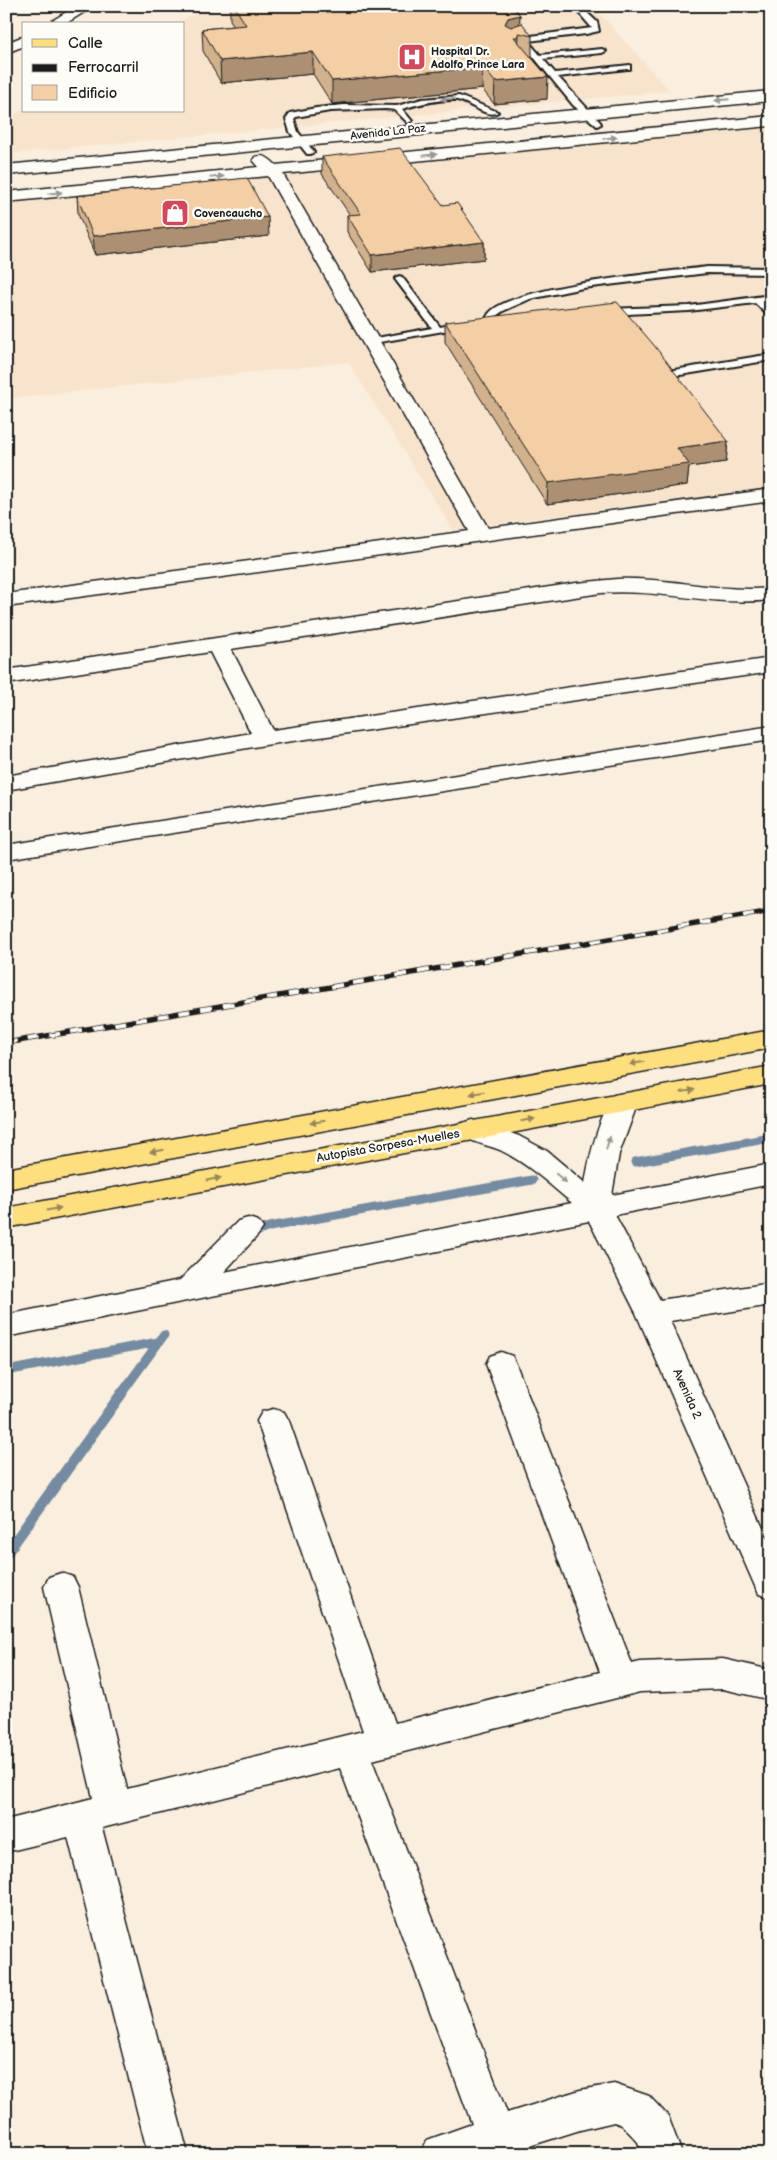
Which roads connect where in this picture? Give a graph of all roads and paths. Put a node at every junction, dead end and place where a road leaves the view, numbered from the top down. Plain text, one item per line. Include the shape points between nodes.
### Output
1 (87, 6) edge
2 (576, 6) edge
3 (58, 22) edge
4 (22, 41) edge
5 (6, 49) edge
6 (602, 51) dead end
7 (538, 57) junction
8 (535, 66) edge
9 (627, 67) dead end
10 (551, 72) junction
11 (771, 96) edge
12 (397, 108) junction
13 (771, 108) edge
14 (494, 112) junction
15 (591, 119) junction
16 (408, 121) junction
17 (771, 121) edge
18 (677, 124) junction
19 (561, 128) junction
20 (572, 141) junction
21 (301, 142) junction
22 (258, 157) junction
23 (6, 160) edge
24 (6, 170) edge
25 (273, 171) junction
26 (6, 181) edge
27 (79, 182) junction
28 (6, 197) edge
29 (771, 270) edge
30 (399, 279) dead end
31 (771, 298) edge
32 (757, 300) junction
33 (596, 312) edge
34 (771, 316) edge
35 (438, 330) junction
36 (371, 342) junction
37 (771, 357) edge
38 (668, 374) edge
39 (771, 495) edge
40 (482, 535) junction
41 (771, 594) edge
42 (6, 601) edge
43 (217, 643) junction
44 (771, 665) edge
45 (6, 677) edge
46 (771, 733) edge
47 (265, 738) junction
48 (6, 783) edge
49 (6, 852) edge
50 (771, 1038) edge
51 (771, 1075) edge
52 (624, 1102) junction
53 (473, 1130) junction
54 (771, 1174) edge
55 (6, 1179) edge
56 (597, 1208) junction
57 (6, 1218) edge
58 (248, 1228) dead end
59 (190, 1289) junction
60 (771, 1294) edge
61 (651, 1313) junction
62 (6, 1326) edge
63 (500, 1364) dead end
64 (273, 1421) dead end
65 (771, 1584) edge
66 (61, 1587) dead end
67 (621, 1682) junction
68 (771, 1685) edge
69 (367, 1746) junction
70 (97, 1814) junction
71 (6, 1836) edge
72 (496, 2136) junction
73 (168, 2154) edge
74 (441, 2154) edge
75 (662, 2154) edge

1 - 3 street
2 - 7 lane via 596,29 520,40
4 - 5 street
6 - 7 lane
7 - 10 lane
8 - 10 lane
9 - 10 lane
10 - 15 lane
11 -> 15 street, Avenida La Paz
14 -> 12 lane via 459,98 422,101
12 - 16 lane
12 - 21 lane via 365,106 293,115 290,119
13 - 18 street, Avenida La Paz
14 - 15 street via 553,109
14 - 16 street
15 - 18 street, Avenida La Paz
15 - 19 street, Avenida La Paz
15 - 21 street, Avenida La Paz
16 - 21 street
17 - 18 street
20 -> 18 street
19 - 20 street
19 - 21 street, Avenida La Paz
25 -> 20 street
21 - 22 street, Avenida La Paz
21 - 23 street
21 - 24 street, Avenida La Paz
22 - 25 street
22 - 27 street, Avenida La Paz
27 -> 25 street
25 - 36 street
26 - 27 street, Avenida La Paz
28 -> 27 street
29 - 35 lane via 706,270 583,285 527,297 500,308 486,322
30 - 35 lane
31 - 32 lane
32 - 33 lane via 718,307 618,315
32 - 34 lane
35 - 36 lane
36 - 40 street
37 - 38 lane
39 - 40 street
40 - 42 street
41 - 43 street via 726,597 609,585
43 - 45 street
43 - 47 street
44 - 47 street
46 - 49 street
47 - 48 street
50 -> 55 main road
52 -> 51 main road, Autopista Sorpesa-Muelles
53 -> 52 main road, Autopista Sorpesa-Muelles
56 -> 52 street via 599,1178 613,1124
53 -> 56 street via 510,1143 537,1158
57 -> 53 main road, Autopista Sorpesa-Muelles
54 - 56 street
56 - 59 street
56 - 61 street, Avenida 2
58 - 59 street
59 - 62 street
60 - 61 street
61 - 65 street, Avenida 2
63 - 67 street
64 - 69 street
66 - 70 street
67 - 68 street via 640,1677 723,1674
67 - 69 street
69 - 70 street
69 - 72 street
70 - 71 street
70 - 73 street
72 - 74 street
72 - 75 street via 580,2110 614,2104 636,2110 654,2130

